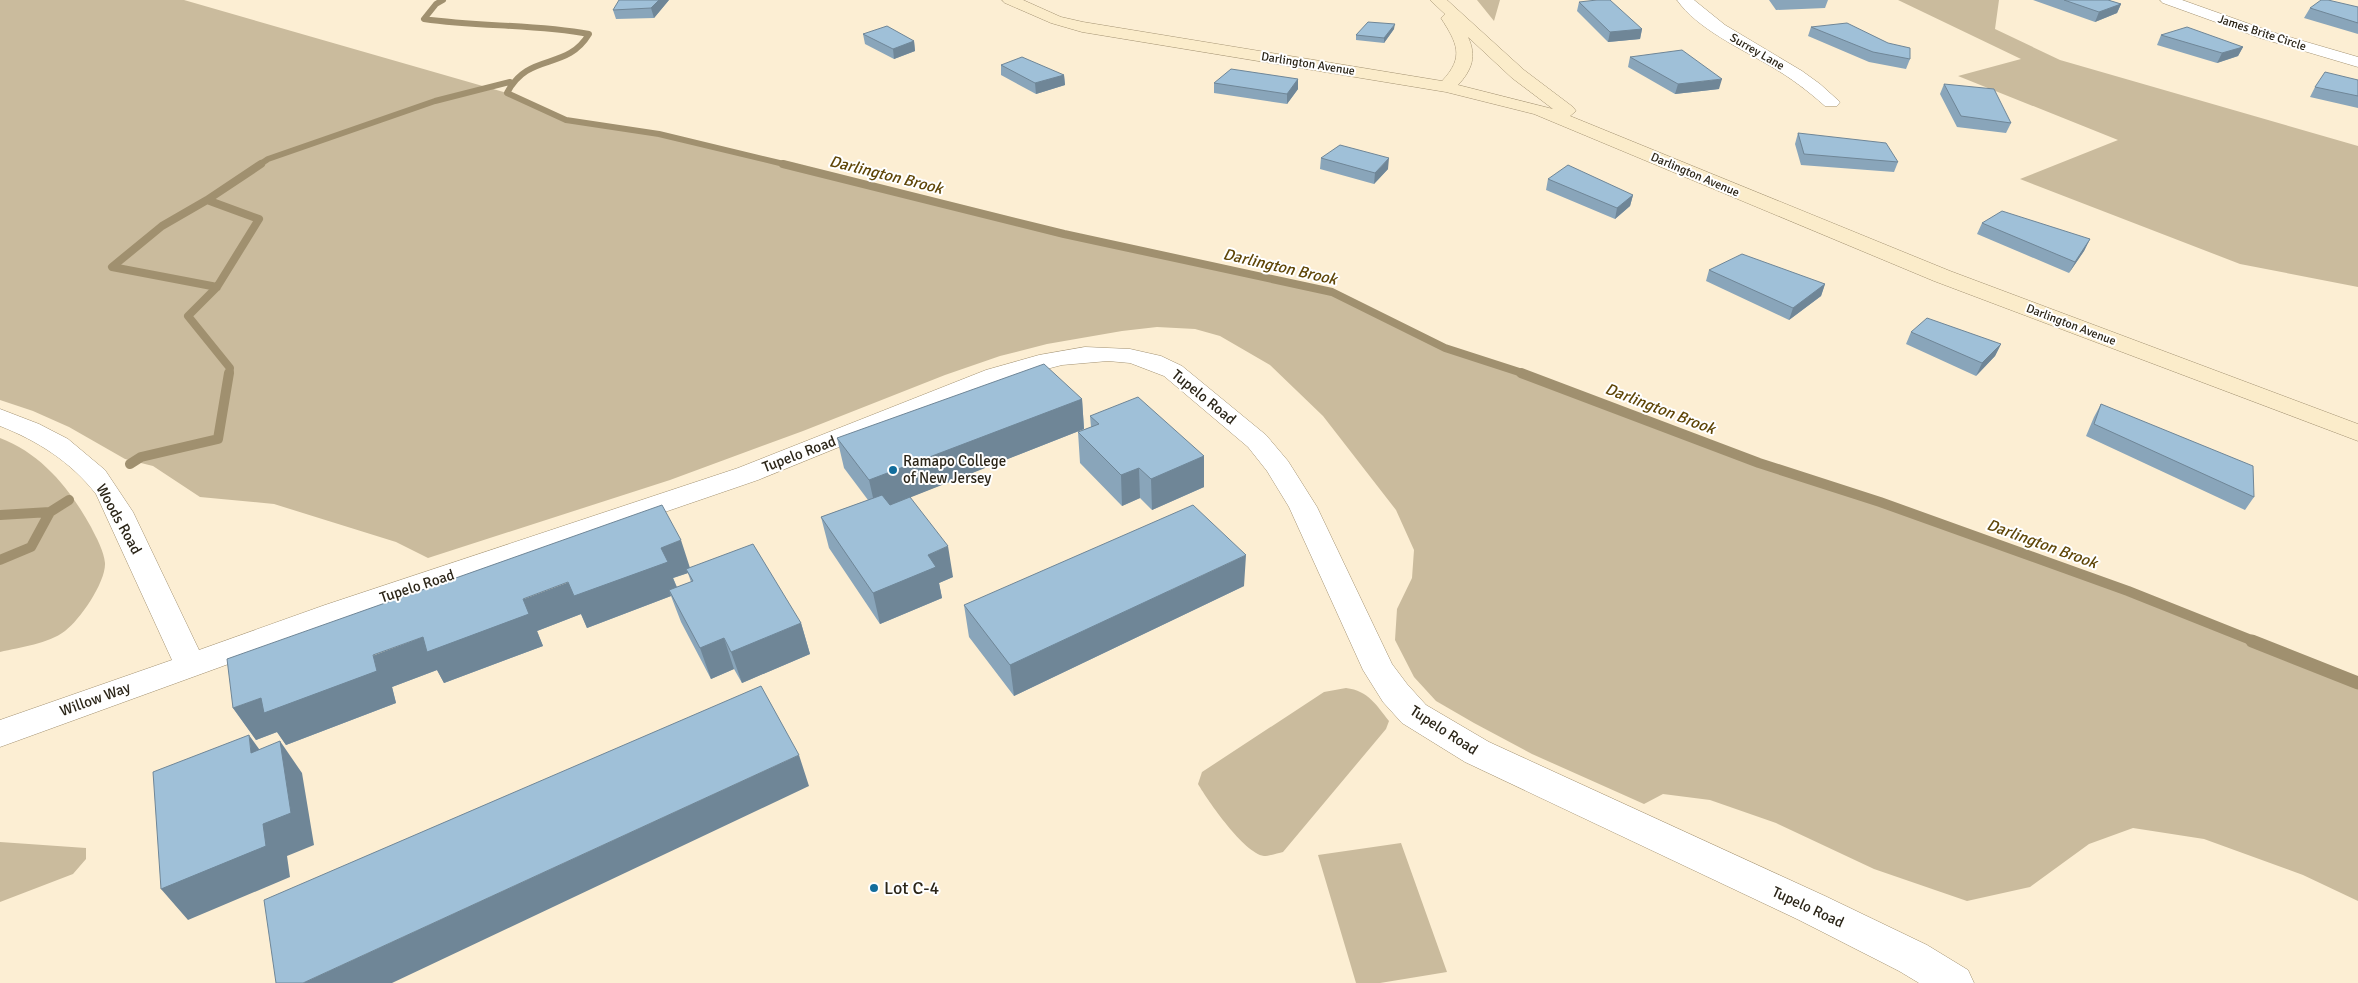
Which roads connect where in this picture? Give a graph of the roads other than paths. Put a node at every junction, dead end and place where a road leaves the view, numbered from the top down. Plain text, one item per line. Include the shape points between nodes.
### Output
1 (1010, 0) edge
2 (1437, 0) edge
3 (1685, 0) edge
4 (2168, 0) edge
5 (2358, 62) edge
6 (1446, 87) junction
7 (1831, 102) dead end
8 (1614, 141) junction
9 (0, 417) edge
10 (2358, 433) edge
11 (190, 664) junction
12 (0, 734) edge
13 (1954, 983) edge

1 - 6 main road, Darlington Avenue via 1041,15 1082,27
2 - 6 main road via 1463,40 1467,53 1458,76
2 - 8 main road via 1541,94
3 - 7 street, Surrey Lane via 1711,24 1813,84
4 - 5 street, James Brite Circle via 2266,35
6 - 8 main road, Darlington Avenue via 1540,110
8 - 10 main road, Darlington Avenue via 1942,276
9 - 11 street, Woods Road via 58,444 84,464 106,488
11 - 12 street, Willow Way
11 - 13 street, Tupelo Road via 748,474 1024,366 1103,353 1124,355 1160,364 1186,380 1263,448 1303,507 1379,670 1414,714 1477,752 1812,908 1913,958

